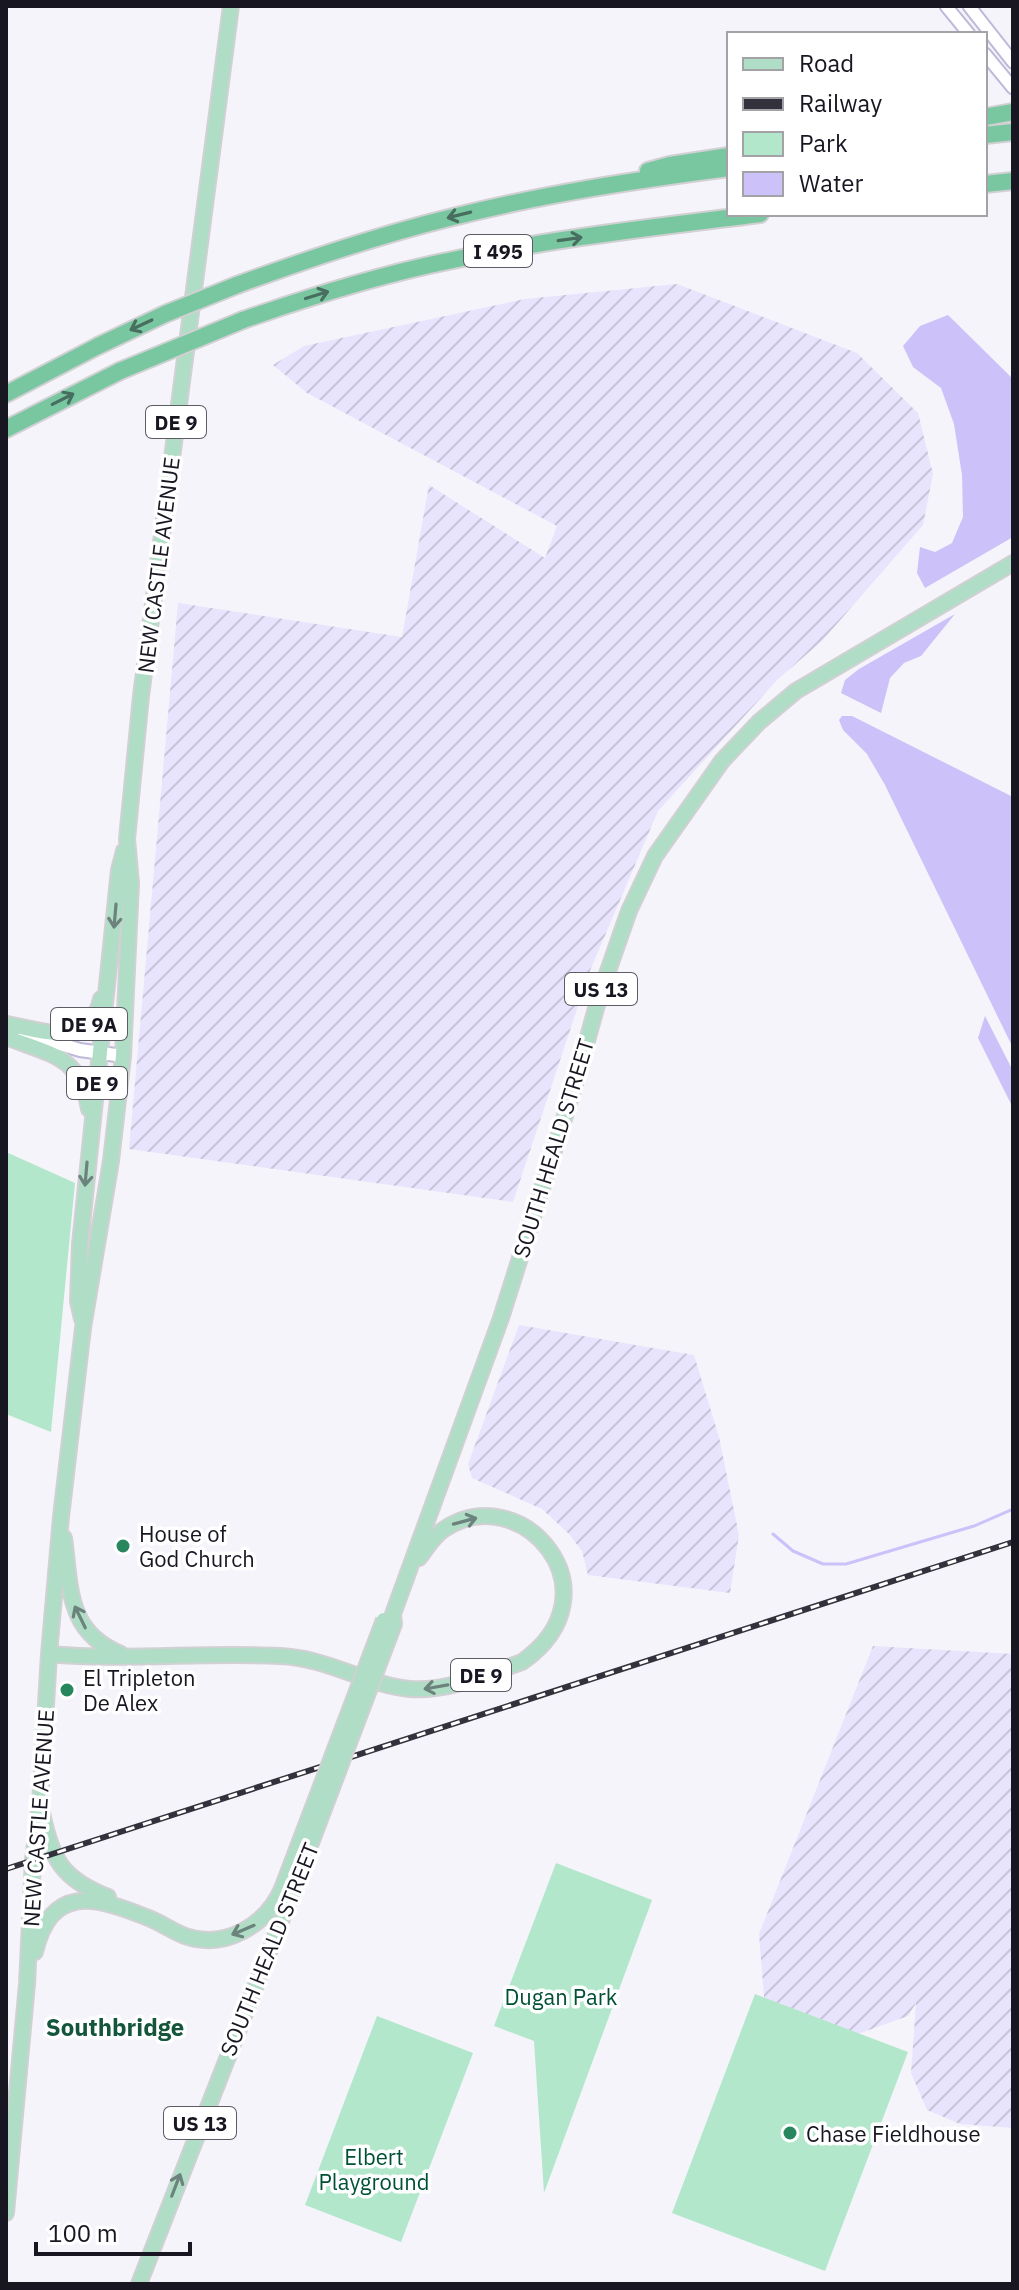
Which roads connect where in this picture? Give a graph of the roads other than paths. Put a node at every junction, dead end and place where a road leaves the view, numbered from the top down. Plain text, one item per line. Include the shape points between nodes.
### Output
1 (231, 6) edge
2 (946, 6) edge
3 (969, 6) edge
4 (967, 32) edge
5 (987, 56) edge
6 (1013, 62) edge
7 (1013, 88) edge
8 (1013, 112) edge
9 (987, 117) edge
10 (1013, 132) edge
11 (987, 135) edge
12 (727, 156) edge
13 (727, 168) edge
14 (1013, 181) edge
15 (987, 184) edge
16 (600, 186) junction
17 (745, 216) edge
18 (6, 394) edge
19 (6, 429) edge
20 (1013, 563) edge
21 (127, 839) junction
22 (113, 944) junction
23 (6, 1025) edge
24 (6, 1037) edge
25 (101, 1054) junction
26 (123, 1056) junction
27 (91, 1121) junction
28 (83, 1328) junction
29 (61, 1517) junction
30 (409, 1571) junction
31 (49, 1654) junction
32 (141, 1659) junction
33 (40, 1804) junction
34 (287, 1891) junction
35 (147, 1917) junction
36 (27, 1984) junction
37 (6, 2213) edge
38 (139, 2284) edge

1 - 21 main road, NEW CASTLE AVENUE / DE 9 via 157,563
2 - 4 street
3 - 6 street
5 - 7 street
8 - 9 highway
10 - 11 highway
12 - 16 highway via 670,165
13 - 16 highway, I 495
14 - 15 highway
16 -> 18 highway, I 495, bridge via 417,226 237,285 165,314
19 -> 17 highway, I 495, bridge via 120,371 243,320 345,287 560,240
20 - 30 main road, SOUTH HEALD STREET / US 13 via 796,691 722,761 655,856 609,966 501,1318
21 -> 22 main road, NEW CASTLE AVENUE / DE 9
21 - 26 main road, NEW CASTLE AVENUE / DE 9 via 131,883
22 - 23 main road, DE 9A via 98,1011 86,1026 65,1033
22 - 25 main road, NEW CASTLE AVENUE / DE 9
23 - 25 main road, DE 9A
24 - 27 main road via 74,1069 86,1089
25 - 26 main road, DE 9A
25 - 27 main road, NEW CASTLE AVENUE / DE 9
26 - 28 main road, NEW CASTLE AVENUE / DE 9
27 -> 28 main road, NEW CASTLE AVENUE / DE 9 via 80,1244 78,1301
28 - 29 main road, NEW CASTLE AVENUE / DE 9
29 - 31 main road, NEW CASTLE AVENUE / DE 9
32 -> 29 main road, DE 9 via 103,1645 81,1622 71,1592
30 -> 32 main road, DE 9 via 448,1526 472,1518 504,1519 532,1531 554,1555 563,1584 560,1614 545,1643 522,1662 431,1689 398,1687 325,1662 281,1656
30 - 34 main road, SOUTH HEALD STREET / US 13, bridge
31 - 32 main road
31 - 33 main road, NEW CASTLE AVENUE / DE 9
33 - 35 main road via 52,1853 70,1878
33 - 36 main road, NEW CASTLE AVENUE / DE 9
34 -> 35 main road, SOUTH HEALD STREET / US 13 via 245,1931 210,1939 185,1936
38 -> 34 main road, SOUTH HEALD STREET / US 13
35 - 36 main road, US 13 via 97,1901 65,1904 43,1925
36 - 37 main road, NEW CASTLE AVENUE / US 13

